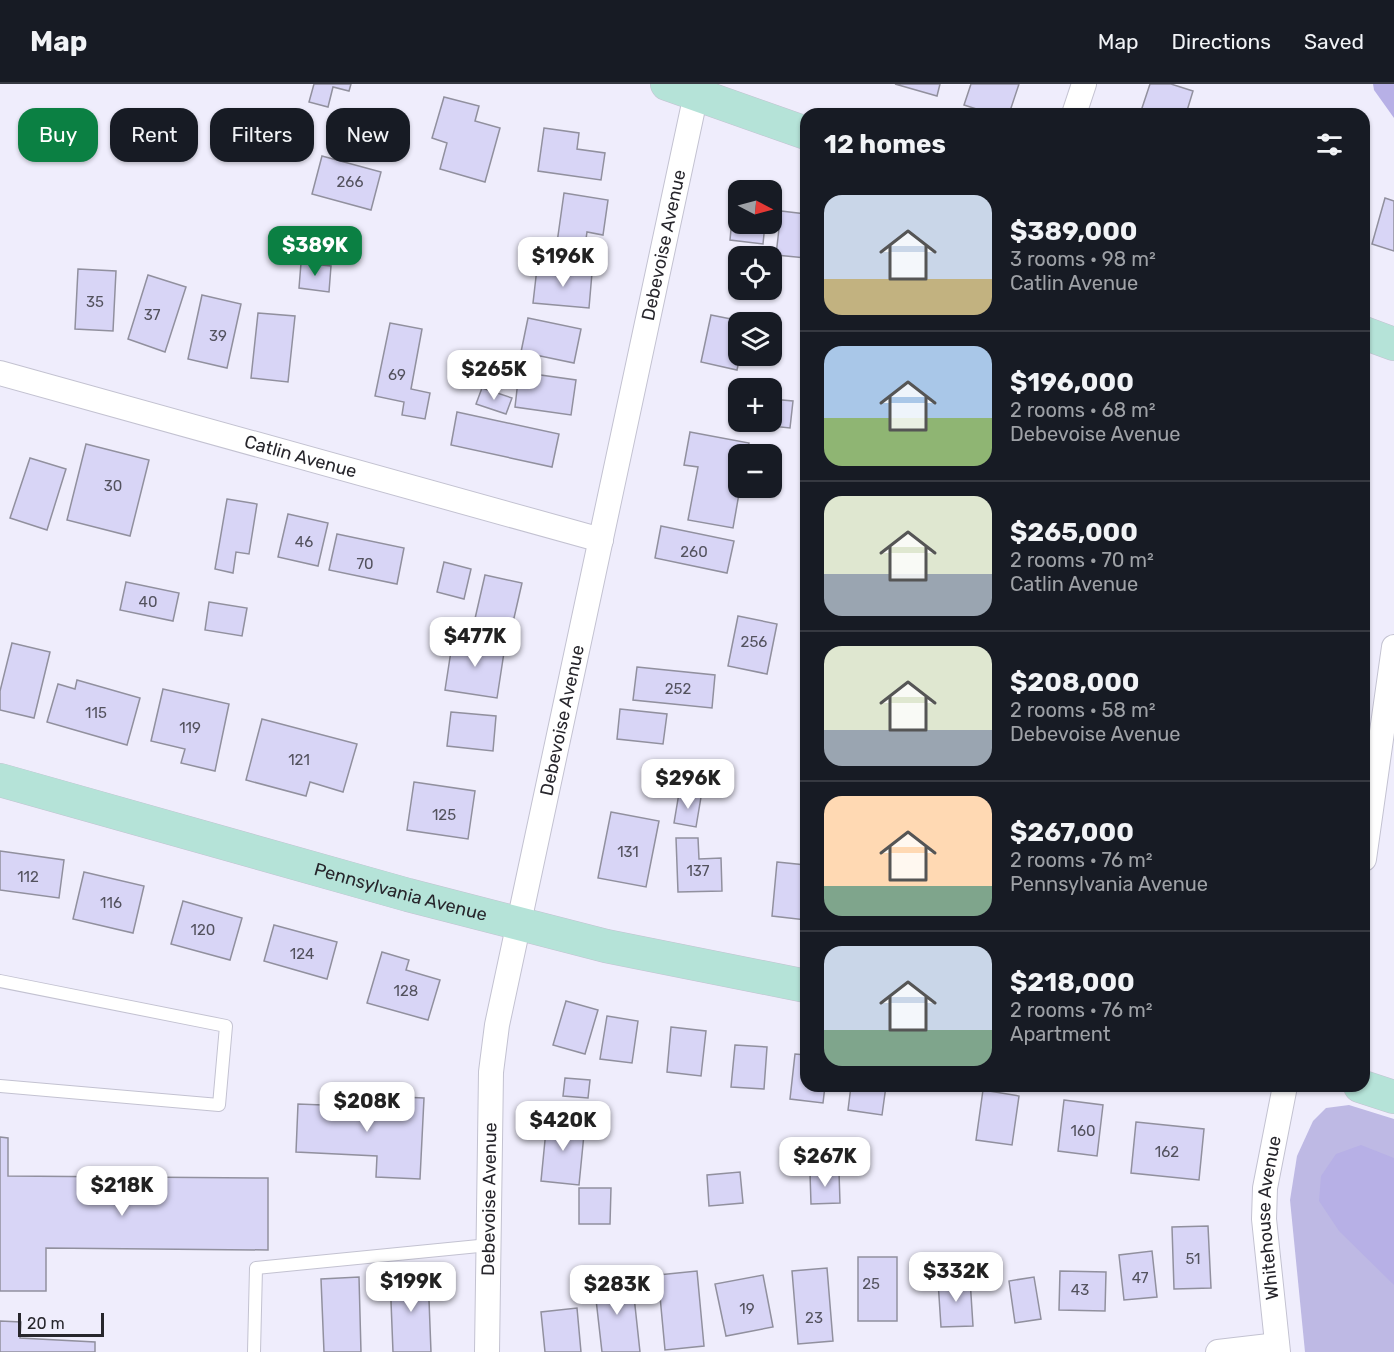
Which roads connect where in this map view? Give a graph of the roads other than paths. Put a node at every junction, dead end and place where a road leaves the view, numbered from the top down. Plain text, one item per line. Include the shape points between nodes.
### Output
1 (1084, 84) edge
2 (682, 89) edge
3 (1076, 108) edge
4 (800, 131) edge
5 (1370, 335) edge
6 (1394, 344) edge
7 (0, 373) edge
8 (601, 540) junction
9 (1394, 647) edge
10 (0, 780) edge
11 (1370, 817) edge
12 (519, 923) junction
13 (0, 981) edge
14 (800, 985) edge
15 (0, 1086) edge
16 (1370, 1089) edge
17 (1284, 1092) edge
18 (1394, 1097) edge
19 (489, 1245) junction
20 (1278, 1349) edge
21 (254, 1352) edge
22 (487, 1352) edge
23 (1218, 1352) edge

1 - 3 street
2 - 4 street
2 - 8 street, Debevoise Avenue
5 - 6 street
7 - 8 street, Catlin Avenue
8 - 12 street, Debevoise Avenue
9 - 11 street
10 - 12 street, Pennsylvania Avenue
12 - 14 street, Pennsylvania Avenue via 606,946
12 - 19 street, Debevoise Avenue via 491,1071
13 - 15 lane via 226,1026 219,1105
16 - 18 street
17 - 20 street, Whitehouse Avenue via 1265,1188 1264,1219
19 - 21 lane via 256,1268
19 - 22 street, Debevoise Avenue
20 - 23 street

